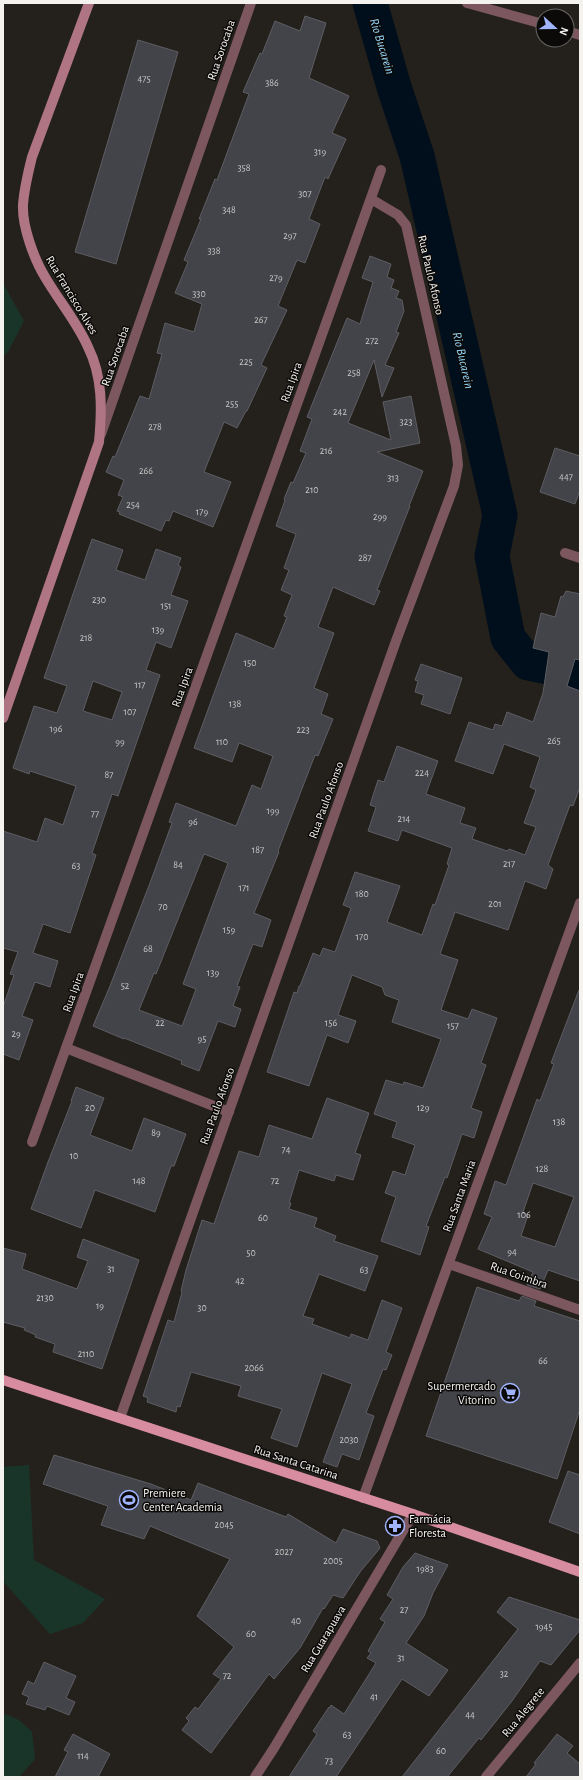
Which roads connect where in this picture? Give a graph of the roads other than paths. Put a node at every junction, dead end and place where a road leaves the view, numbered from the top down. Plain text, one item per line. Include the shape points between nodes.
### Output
1 (89, 3) edge
2 (251, 3) edge
3 (467, 3) edge
4 (535, 22) edge
5 (381, 170) dead end
6 (371, 199) junction
7 (99, 442) junction
8 (565, 553) dead end
9 (580, 558) edge
10 (3, 718) edge
11 (580, 903) edge
12 (66, 1048) junction
13 (229, 1112) junction
14 (32, 1142) dead end
15 (448, 1264) junction
16 (580, 1310) edge
17 (3, 1380) edge
18 (120, 1418) junction
19 (363, 1498) junction
20 (413, 1514) junction
21 (580, 1572) edge
22 (580, 1663) edge
23 (255, 1777) edge
24 (486, 1777) edge

1 - 7 main road, Rua Francisco Alves via 32,157 23,207 34,256 89,347 96,368 101,413
2 - 7 street, Rua Sorocaba
3 - 4 street
5 - 6 street, Rua Ipira
6 - 12 street, Rua Ipira
6 - 13 street, Rua Paulo Afonso via 398,215 406,225 456,446 458,465 454,486
7 - 10 main road, Rua Sorocaba
8 - 9 street
11 - 15 street, Rua Santa Maria
12 - 13 street
12 - 14 street, Rua Ipira
13 - 18 street, Rua Paulo Afonso
15 - 16 street, Rua Coimbra
15 - 19 street, Rua Santa Maria
17 - 18 main road, Rua Santa Catarina
18 - 19 main road, Rua Santa Catarina
19 - 20 main road, Rua Santa Catarina
20 - 21 main road, Rua Santa Catarina
20 - 23 street, Rua Guarapuava
22 - 24 street, Rua Alegrete

